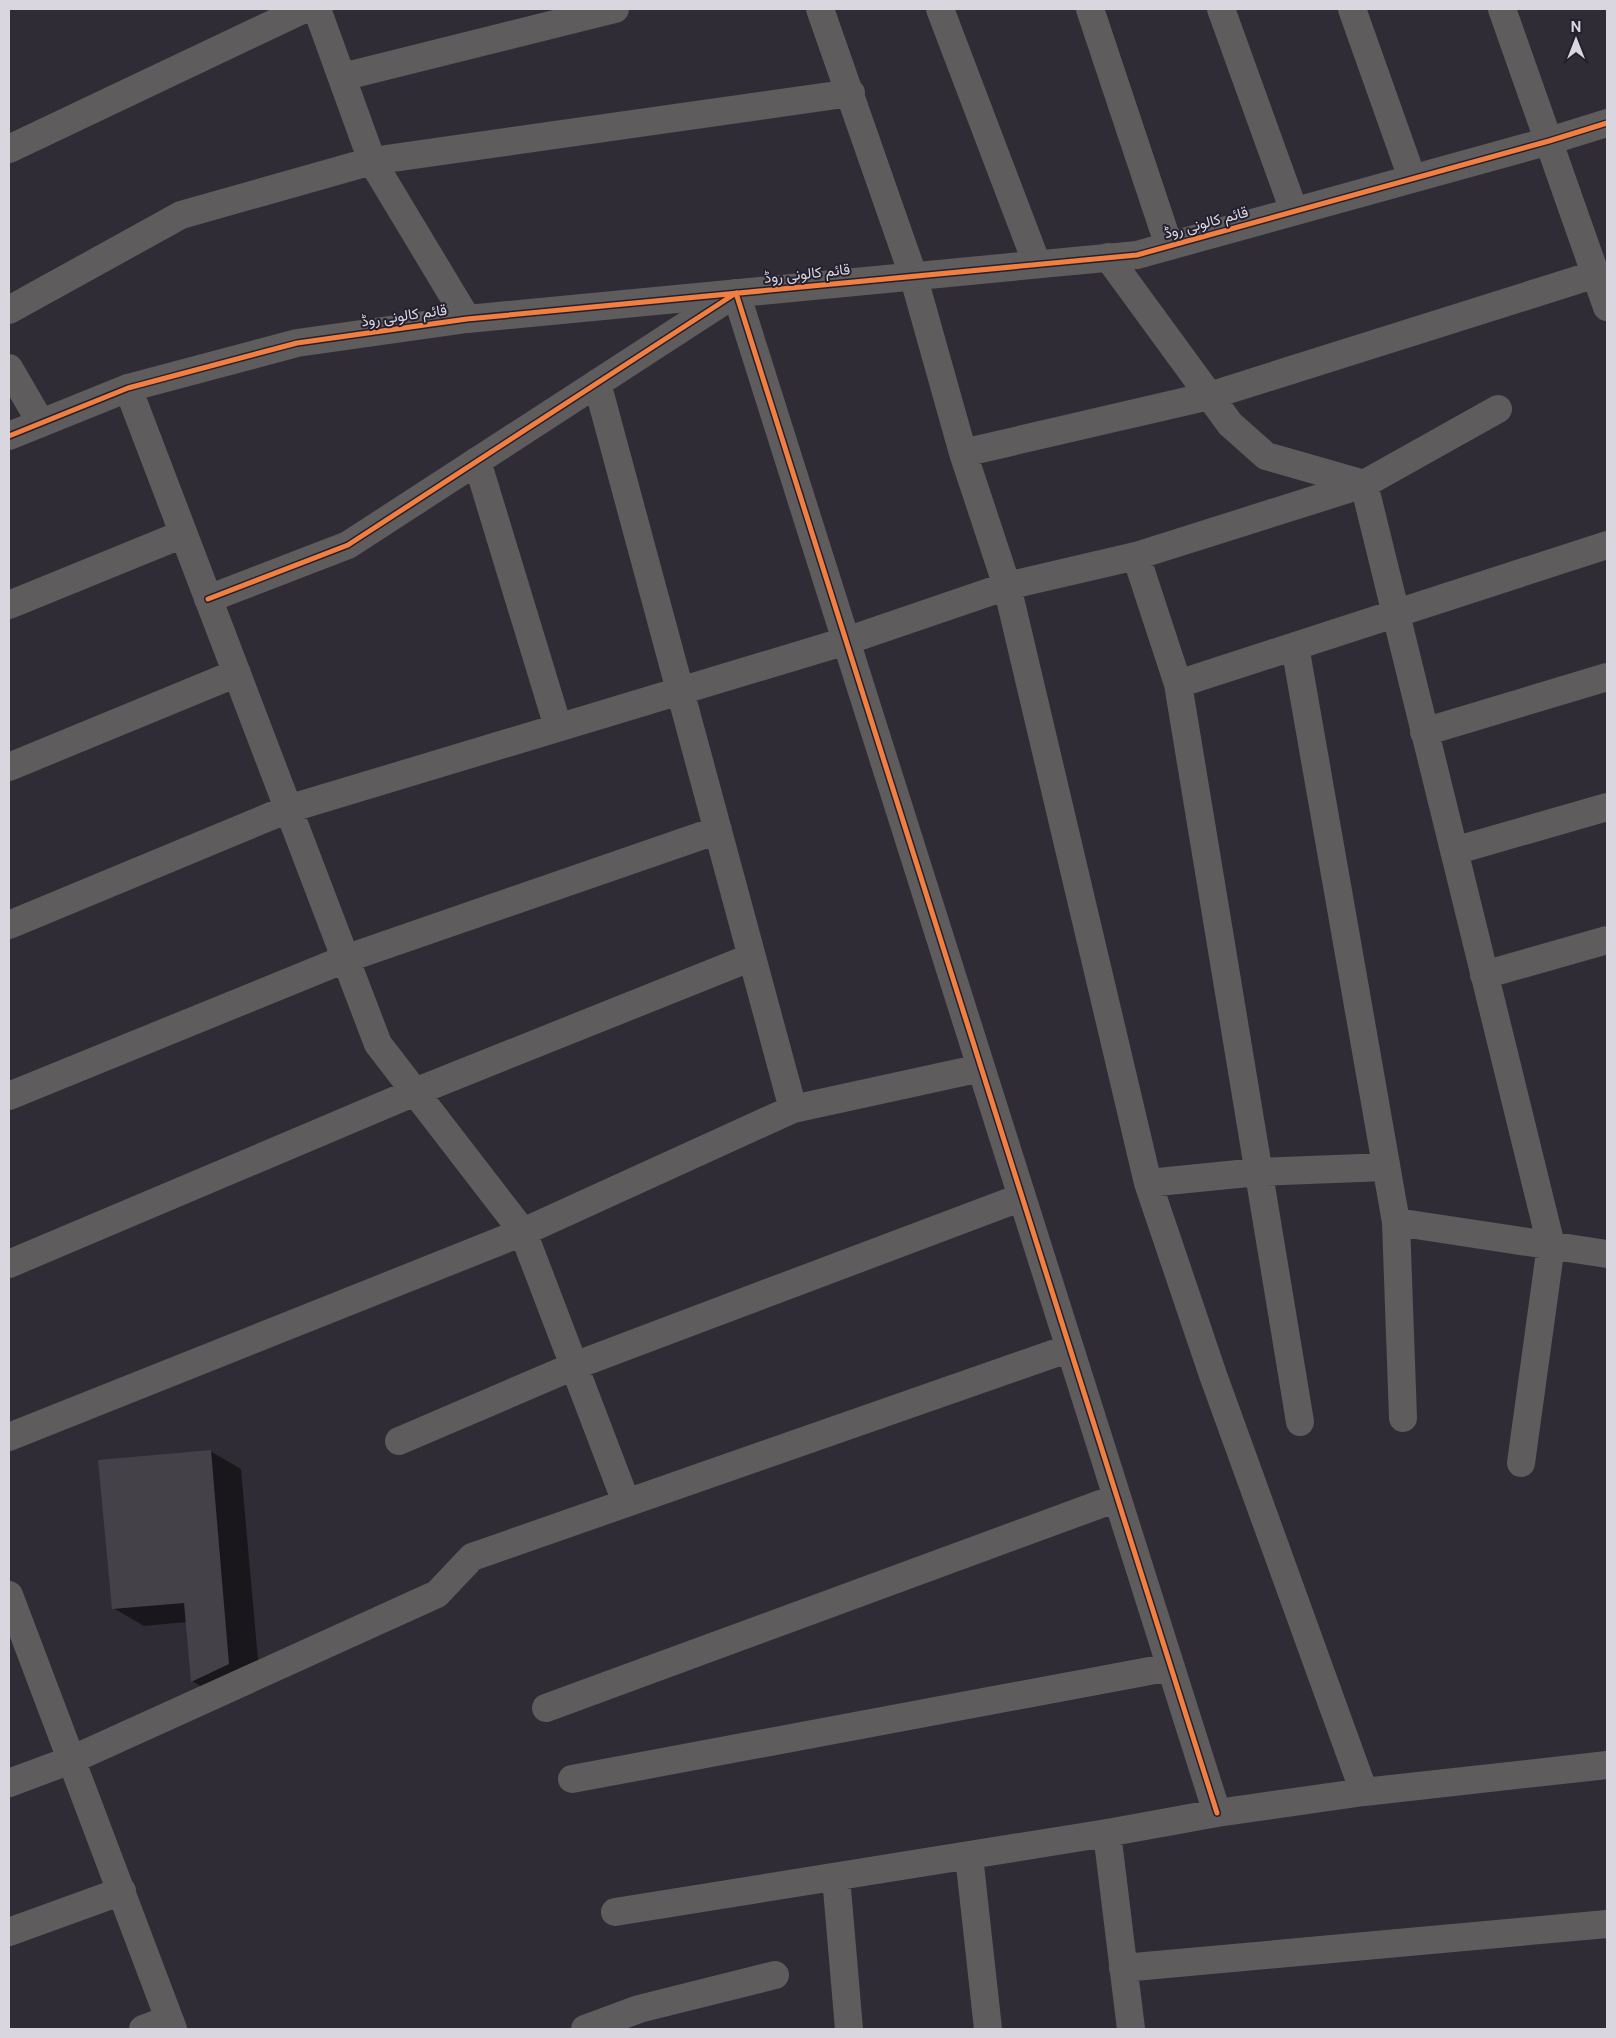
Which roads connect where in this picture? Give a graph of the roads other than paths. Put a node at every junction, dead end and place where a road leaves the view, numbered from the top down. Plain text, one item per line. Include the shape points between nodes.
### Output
1 (304, 9) edge
2 (317, 9) edge
3 (615, 9) edge
4 (820, 9) edge
5 (940, 9) edge
6 (1090, 9) edge
7 (1220, 9) edge
8 (1352, 9) edge
9 (1502, 9) edge
10 (342, 77) junction
11 (851, 93) junction
12 (1607, 123) edge
13 (1549, 141) junction
14 (9, 148) edge
15 (372, 161) junction
16 (1412, 178) junction
17 (1294, 211) junction
18 (1169, 246) junction
19 (1108, 257) junction
20 (1037, 264) junction
21 (1596, 274) junction
22 (913, 275) junction
23 (736, 293) junction
24 (1607, 307) edge
25 (9, 310) edge
26 (467, 319) junction
27 (9, 368) edge
28 (597, 383) junction
29 (128, 388) junction
30 (1209, 396) junction
31 (1498, 409) dead end
32 (41, 423) junction
33 (9, 436) edge
34 (963, 453) junction
35 (477, 461) junction
36 (1364, 484) junction
37 (183, 534) junction
38 (1607, 545) edge
39 (1136, 556) junction
40 (1007, 586) junction
41 (208, 599) junction
42 (9, 605) edge
43 (1396, 614) junction
44 (846, 641) junction
45 (1295, 646) junction
46 (237, 673) junction
47 (1607, 677) edge
48 (1178, 684) junction
49 (680, 691) junction
50 (558, 728) junction
51 (1424, 732) junction
52 (9, 767) edge
53 (1607, 807) edge
54 (288, 809) junction
55 (718, 830) junction
56 (1454, 851) junction
57 (9, 925) edge
58 (1607, 940) edge
59 (752, 957) junction
60 (345, 959) junction
61 (1484, 976) junction
62 (981, 1068) junction
63 (415, 1092) junction
64 (9, 1096) edge
65 (793, 1109) junction
66 (1386, 1167) junction
67 (1258, 1172) junction
68 (1148, 1183) junction
69 (1022, 1197) junction
70 (1396, 1222) junction
71 (523, 1232) junction
72 (1551, 1246) junction
73 (1607, 1254) edge
74 (9, 1264) edge
75 (1070, 1348) junction
76 (574, 1366) junction
77 (1403, 1418) dead end
78 (1300, 1422) dead end
79 (9, 1437) edge
80 (400, 1441) dead end
81 (1521, 1463) dead end
82 (1117, 1498) junction
83 (626, 1502) junction
84 (10, 1603) edge
85 (1170, 1667) junction
86 (546, 1708) dead end
87 (71, 1760) junction
88 (1607, 1765) edge
89 (572, 1779) dead end
90 (9, 1783) edge
91 (1364, 1792) junction
92 (1217, 1813) junction
93 (1106, 1833) junction
94 (969, 1856) junction
95 (836, 1876) junction
96 (122, 1891) junction
97 (615, 1912) dead end
98 (1607, 1924) edge
99 (9, 1932) edge
100 (1123, 1968) junction
101 (775, 1975) dead end
102 (171, 2024) edge
103 (144, 2029) edge
104 (585, 2029) edge
105 (850, 2029) edge
106 (988, 2029) edge
107 (1131, 2029) edge

1 - 14 street
2 - 10 street
3 - 10 street
4 - 11 street
5 - 20 street
6 - 18 street
7 - 17 street
8 - 16 street
9 - 13 street
10 - 15 street
11 - 15 street
11 - 22 street
12 - 13 street, قائم کالونی روڈ
13 - 16 street, قائم کالونی روڈ
13 - 21 street
15 - 25 street via 182,215
15 - 26 street
16 - 17 street, قائم کالونی روڈ
17 - 18 street, قائم کالونی روڈ
18 - 19 street, قائم کالونی روڈ via 1138,255
19 - 20 street, قائم کالونی روڈ
19 - 30 street
20 - 22 street, قائم کالونی روڈ
21 - 24 street
21 - 30 street
22 - 23 street, قائم کالونی روڈ
22 - 34 street
23 - 26 street, قائم کالونی روڈ
23 - 28 street
23 - 44 street
26 - 29 street, قائم کالونی روڈ via 297,343
27 - 32 street
28 - 35 street
28 - 49 street
29 - 32 street, قائم کالونی روڈ
29 - 37 street
30 - 34 street
30 - 36 street via 1230,424 1266,456
31 - 36 street
32 - 33 street, قائم کالونی روڈ
34 - 40 street
35 - 41 street via 348,545
35 - 50 street
36 - 39 street
36 - 43 street
37 - 41 street
37 - 42 street
38 - 43 street
39 - 40 street
39 - 48 street
40 - 44 street
40 - 68 street
41 - 46 street
43 - 45 street
43 - 51 street
44 - 49 street
44 - 62 street
45 - 48 street
45 - 66 street
46 - 52 street
46 - 54 street
47 - 51 street
48 - 67 street
49 - 50 street
49 - 55 street
50 - 54 street
51 - 56 street
53 - 56 street
54 - 57 street
54 - 60 street
55 - 59 street
55 - 60 street
56 - 61 street
58 - 61 street
59 - 63 street
59 - 65 street
60 - 63 street via 378,1044
60 - 64 street
61 - 72 street
62 - 65 street
62 - 69 street
63 - 71 street
63 - 74 street
65 - 71 street
66 - 67 street
66 - 70 street
67 - 68 street
67 - 78 street
68 - 91 street via 1216,1384
69 - 75 street
69 - 76 street
70 - 72 street
70 - 77 street
71 - 76 street
71 - 79 street
72 - 73 street
72 - 81 street
75 - 82 street
75 - 83 street
76 - 80 street
76 - 83 street
82 - 85 street
82 - 86 street
83 - 87 street via 472,1556 437,1594
84 - 87 street
85 - 89 street
85 - 92 street
87 - 90 street
87 - 96 street
88 - 91 street
91 - 92 street
92 - 93 street
93 - 94 street
93 - 100 street
94 - 95 street
94 - 106 street
95 - 97 street
95 - 105 street
96 - 99 street
96 - 102 street
98 - 100 street
100 - 107 street
101 - 104 street via 639,2009
102 - 103 street

